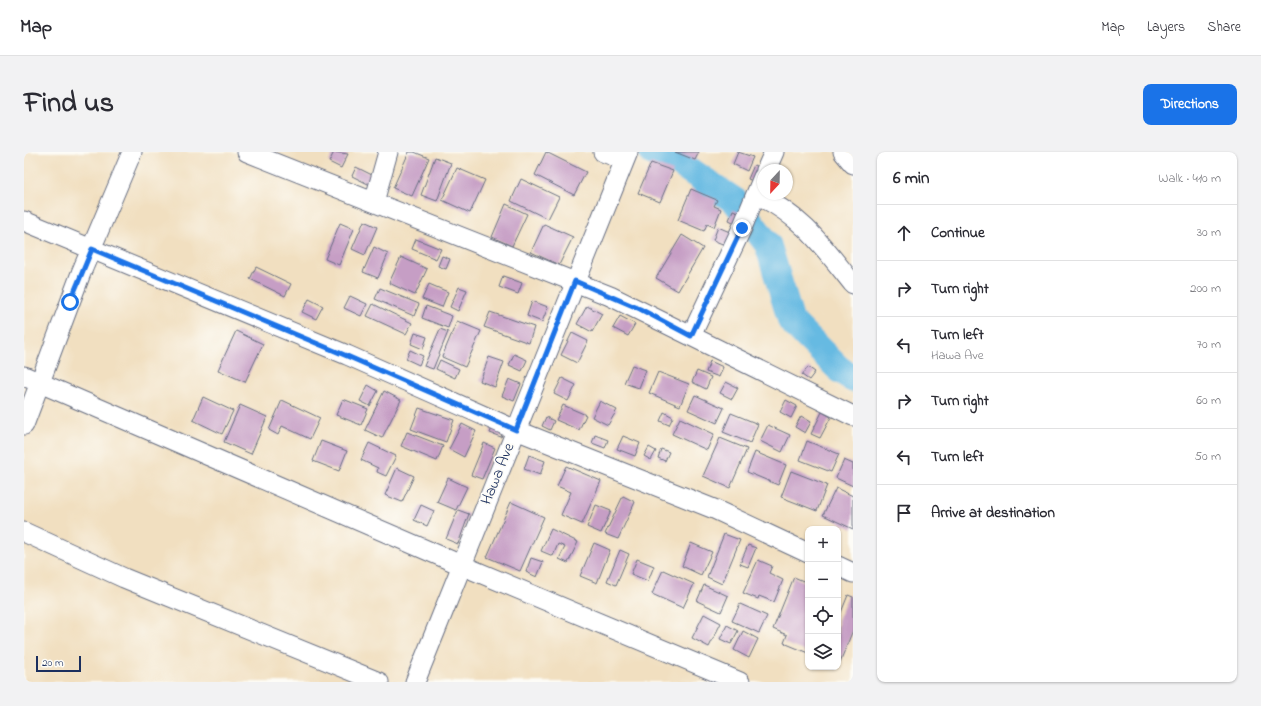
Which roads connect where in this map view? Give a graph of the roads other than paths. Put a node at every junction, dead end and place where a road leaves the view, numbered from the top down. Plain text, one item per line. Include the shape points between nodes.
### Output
1 (132, 152) edge
2 (247, 152) edge
3 (388, 152) edge
4 (603, 152) edge
5 (774, 152) edge
6 (843, 152) edge
7 (626, 156) edge
8 (769, 164) edge
9 (853, 164) edge
10 (757, 193) edge
11 (770, 200) edge
12 (374, 202) junction
13 (24, 221) edge
14 (92, 249) junction
15 (575, 281) junction
16 (853, 284) edge
17 (691, 336) junction
18 (32, 379) edge
19 (853, 416) edge
20 (24, 425) edge
21 (516, 430) junction
22 (24, 532) edge
23 (805, 552) edge
24 (461, 565) junction
25 (841, 567) edge
26 (853, 573) edge
27 (379, 682) edge
28 (415, 682) edge
29 (740, 682) edge

1 - 14 street
2 - 12 street
3 - 12 street
4 - 7 street
5 - 8 street
6 - 9 street
7 - 15 street, Hawa Ave
10 - 17 street
11 - 16 street via 810,231
12 - 15 street
13 - 14 street
14 - 18 street
14 - 21 street
15 - 17 street via 640,309
15 - 21 street, Hawa Ave
17 - 19 street
18 - 20 street
18 - 24 street
21 - 23 street via 714,509
21 - 24 street, Hawa Ave
22 - 27 street via 124,578
24 - 28 street, Hawa Ave
24 - 29 street
25 - 26 street

